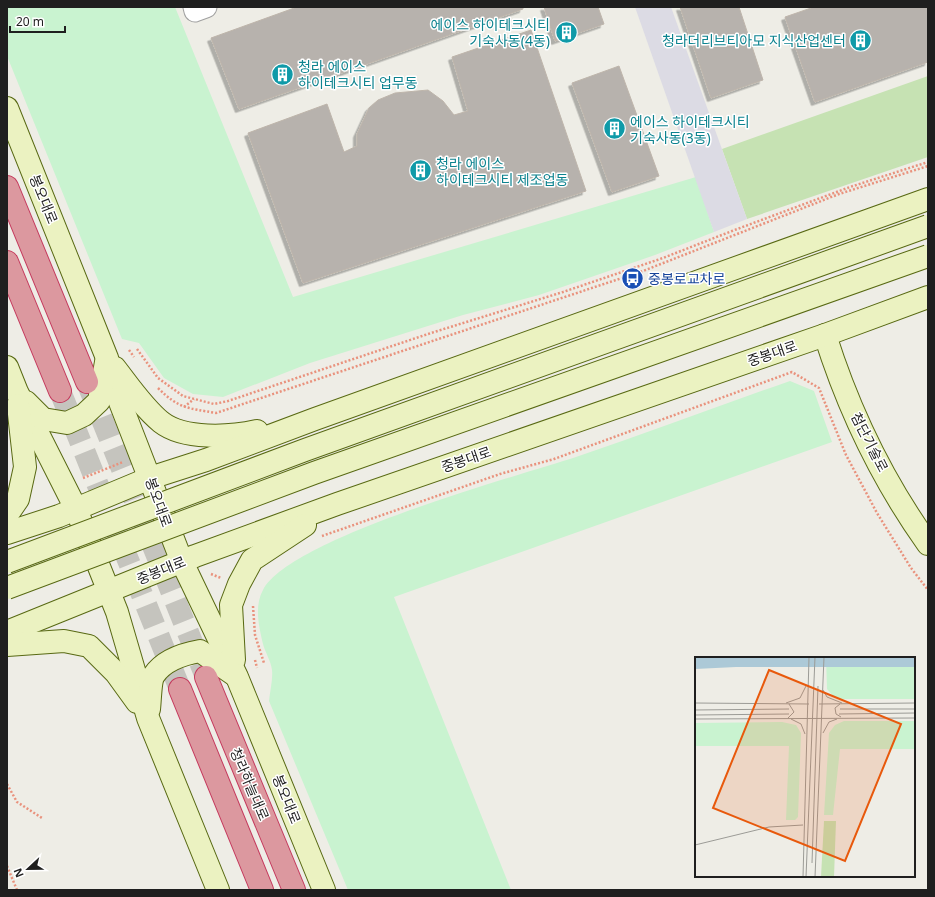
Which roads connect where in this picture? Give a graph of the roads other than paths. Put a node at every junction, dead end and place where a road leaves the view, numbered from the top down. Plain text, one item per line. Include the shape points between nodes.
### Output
1 (194, 7) edge
2 (206, 7) edge
3 (7, 108) edge
4 (7, 187) edge
5 (928, 199) edge
6 (928, 226) edge
7 (928, 256) edge
8 (7, 262) edge
9 (928, 297) edge
10 (825, 335) junction
11 (107, 358) junction
12 (7, 367) edge
13 (87, 382) tunnel mouth
14 (60, 391) tunnel mouth
15 (17, 392) junction
16 (315, 418) junction
17 (150, 478) junction
18 (338, 504) junction
19 (76, 509) junction
20 (7, 515) edge
21 (7, 533) edge
22 (928, 544) edge
23 (7, 562) edge
24 (182, 562) junction
25 (7, 588) edge
26 (109, 592) junction
27 (7, 632) edge
28 (7, 645) edge
29 (206, 677) tunnel mouth
30 (237, 677) junction
31 (180, 689) tunnel mouth
32 (148, 718) junction
33 (218, 890) edge
34 (262, 890) edge
35 (294, 890) edge
36 (324, 890) edge

1 - 2 street via 195,11
3 - 11 main road, 봉오대로
4 - 13 highway
5 - 16 main road
6 - 23 main road, bridge via 305,450
7 - 25 main road, bridge via 314,473
8 - 14 highway
9 - 10 main road, 중봉대로
10 - 18 main road, 중봉대로
10 - 22 main road, 첨단기술로 via 835,368 869,445
11 - 15 main road via 99,401 84,415 67,423 43,419
11 - 16 main road via 162,423 189,434 217,436 246,433
11 - 17 main road, 봉오대로 via 118,397
12 - 15 main road
15 - 19 main road
15 - 20 main road via 25,467 18,499
16 - 17 main road via 206,460
17 - 19 main road
17 - 24 main road, 봉오대로
18 - 24 main road, 중봉대로
18 - 30 main road via 252,560 231,605 232,642
19 - 21 main road
19 - 26 main road
24 - 26 main road, 중봉대로
24 - 30 main road, 봉오대로
26 - 27 main road, 중봉대로
26 - 32 main road
28 - 32 main road via 64,641 89,646 116,673
29 - 35 highway, 청라하늘대로
30 - 32 main road via 200,651 182,654 166,663 153,676
30 - 36 main road, 봉오대로
31 - 34 highway, 청라하늘대로
32 - 33 main road

